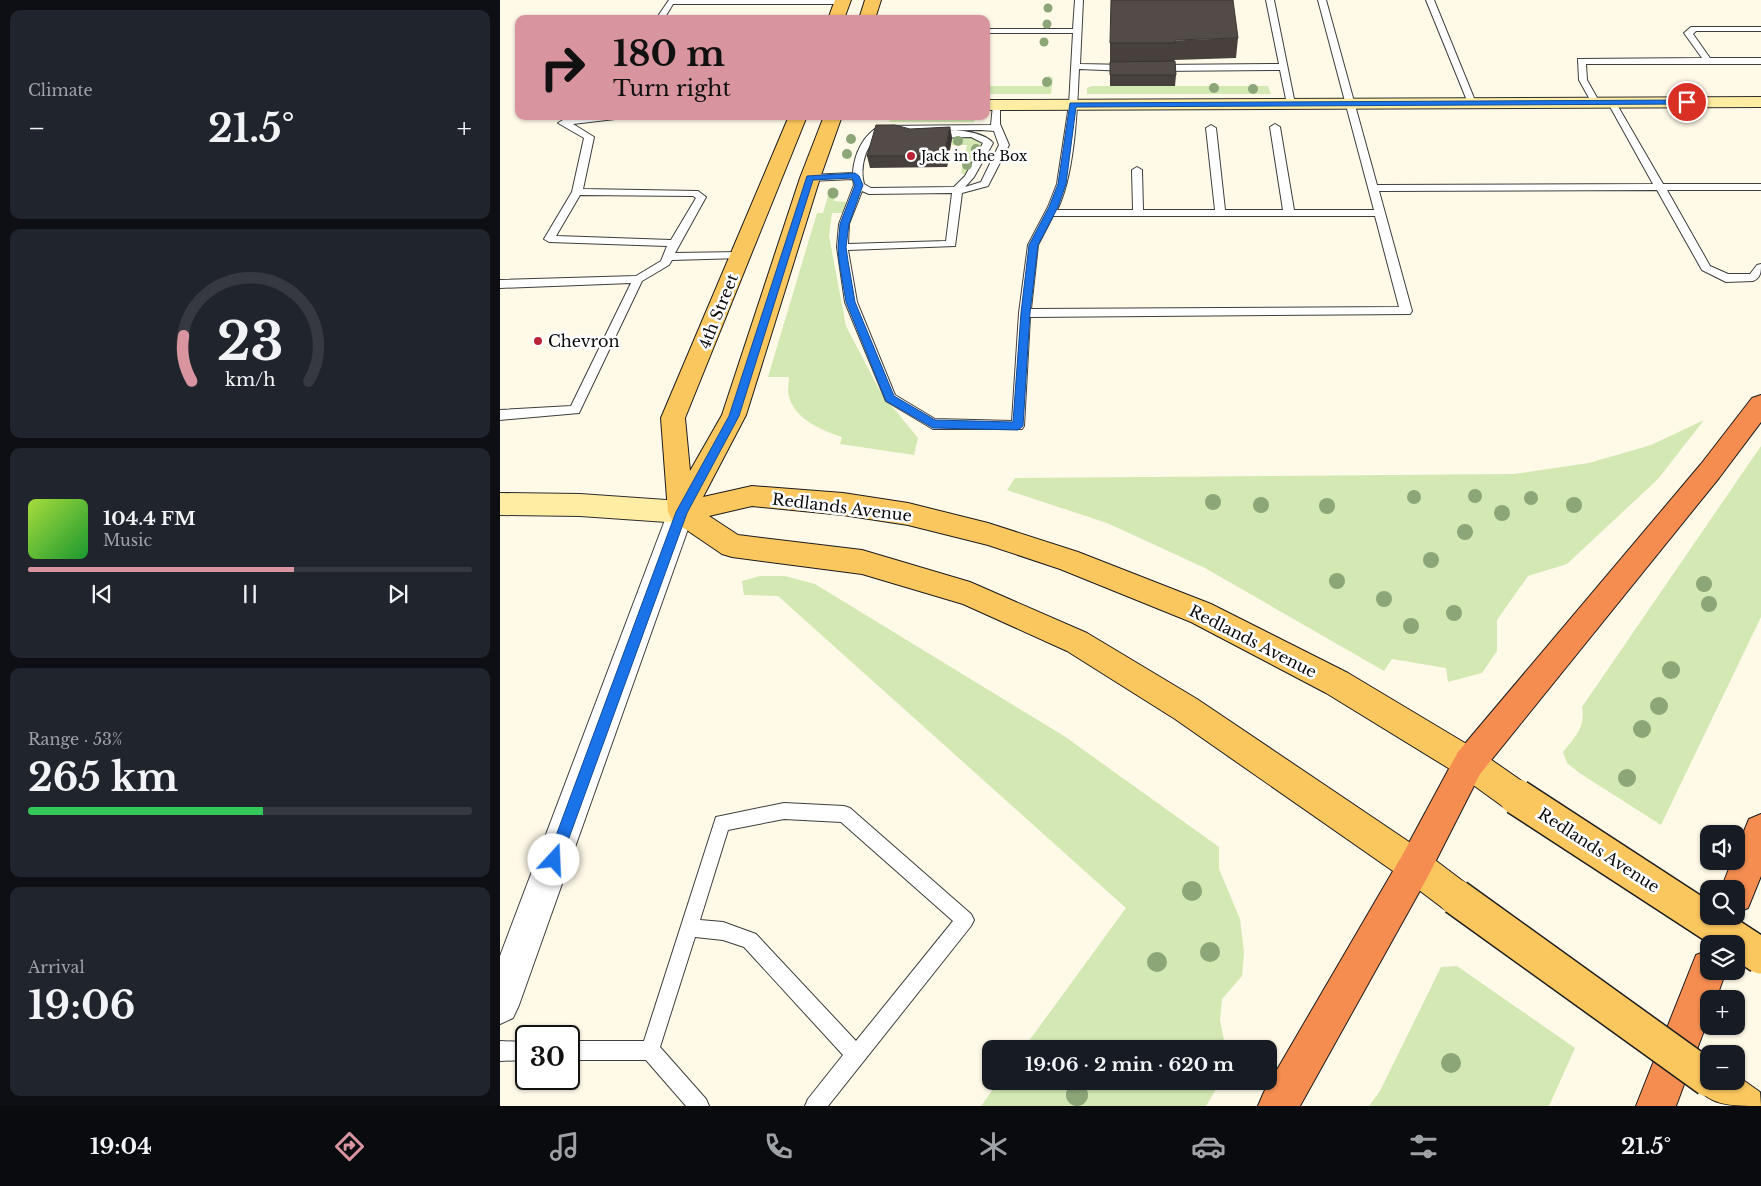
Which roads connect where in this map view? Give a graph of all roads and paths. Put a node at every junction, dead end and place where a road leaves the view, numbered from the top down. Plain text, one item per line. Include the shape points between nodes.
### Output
1 (874, 0) edge
2 (1079, 0) edge
3 (1270, 0) edge
4 (1322, 0) edge
5 (1430, 0) edge
6 (843, 1) edge
7 (662, 15) edge
8 (838, 15) edge
9 (868, 15) edge
10 (1761, 29) edge
11 (990, 31) edge
12 (1077, 32) junction
13 (1708, 61) junction
14 (1761, 61) edge
15 (1075, 66) junction
16 (1284, 67) junction
17 (1761, 102) edge
18 (1472, 103) junction
19 (1604, 103) junction
20 (1291, 104) junction
21 (1351, 104) junction
22 (991, 105) edge
23 (1072, 105) junction
24 (585, 120) edge
25 (796, 120) edge
26 (832, 120) edge
27 (1275, 127) dead end
28 (894, 128) junction
29 (1211, 128) dead end
30 (998, 129) junction
31 (1138, 170) dead end
32 (810, 178) junction
33 (857, 180) junction
34 (1659, 187) junction
35 (1761, 187) edge
36 (1373, 188) junction
37 (958, 190) junction
38 (577, 192) junction
39 (1050, 213) junction
40 (1138, 213) junction
41 (1220, 213) junction
42 (1289, 213) junction
43 (1379, 213) junction
44 (674, 243) junction
45 (842, 247) junction
46 (741, 255) junction
47 (668, 257) junction
48 (1761, 267) edge
49 (638, 279) junction
50 (500, 284) edge
51 (1025, 313) junction
52 (1761, 404) edge
53 (500, 415) edge
54 (500, 504) edge
55 (682, 512) junction
56 (1469, 763) junction
57 (1761, 830) edge
58 (1415, 866) junction
59 (1742, 880) edge
60 (688, 928) junction
61 (1761, 956) edge
62 (1704, 980) edge
63 (500, 1005) edge
64 (580, 1050) edge
65 (650, 1050) junction
66 (500, 1051) edge
67 (515, 1051) edge
68 (856, 1055) junction
69 (1700, 1073) edge
70 (1724, 1090) edge
71 (699, 1106) edge
72 (815, 1106) edge
73 (1278, 1106) edge
74 (1656, 1106) edge
75 (1746, 1106) edge

1 - 9 main road
2 - 12 lane
3 - 16 lane
4 - 21 lane
5 - 18 lane
6 - 7 lane via 670,2
6 - 8 main road
10 - 13 lane via 1694,29 1688,33
11 - 12 lane
12 - 15 lane
13 - 14 lane
13 - 19 lane via 1581,61 1583,80
15 - 16 lane
15 - 23 lane
16 - 20 lane
17 - 19 main road
18 - 19 main road
18 - 21 main road
19 - 34 lane
20 - 21 main road
20 - 23 main road
21 - 36 lane
22 - 23 main road
22 - 30 lane
23 - 39 lane via 1062,184
24 - 38 lane via 563,123 589,137
25 - 46 main road, 4th Street
26 - 32 main road
27 - 42 lane
28 - 30 lane
28 - 33 lane via 876,130 869,137
28 - 37 lane via 905,135 973,135 985,139 987,147
29 - 41 lane
30 - 37 lane via 1004,145 986,184
31 - 40 lane
32 - 33 lane
32 - 55 main road via 734,416
33 - 37 lane via 870,191
33 - 45 lane via 844,224
34 - 35 lane
34 - 36 lane
34 - 48 lane via 1706,268 1726,278 1753,277
36 - 43 lane
37 - 45 lane via 951,244
38 - 44 lane via 695,193 701,197
38 - 44 lane via 549,239
39 - 40 lane
39 - 51 lane via 1033,245
40 - 41 lane
41 - 42 lane
42 - 43 lane
43 - 51 lane via 1406,311
44 - 47 lane
45 - 51 lane via 851,302 890,398 933,424 1018,426
46 - 47 lane
46 - 55 main road, 4th Street via 674,418
47 - 49 lane via 665,263
49 - 50 lane
49 - 53 lane via 575,410
52 - 56 highway via 1710,472
54 - 55 main road, Redlands Avenue via 580,505
55 - 56 main road, Redlands Avenue via 752,496 908,514 988,534 1068,560 1201,613 1337,683
55 - 58 main road via 732,546 862,562 970,594 1077,642 1186,709
55 - 63 street
56 - 58 highway
56 - 61 main road, Redlands Avenue, bridge
57 - 59 highway
58 - 69 main road, bridge
58 - 73 highway
60 - 65 lane
60 - 68 lane via 723,931 750,940
60 - 68 lane via 722,823 784,811 844,814 964,920
62 - 74 highway
64 - 65 lane
65 - 71 lane
66 - 67 lane
68 - 72 lane
70 - 75 main road

